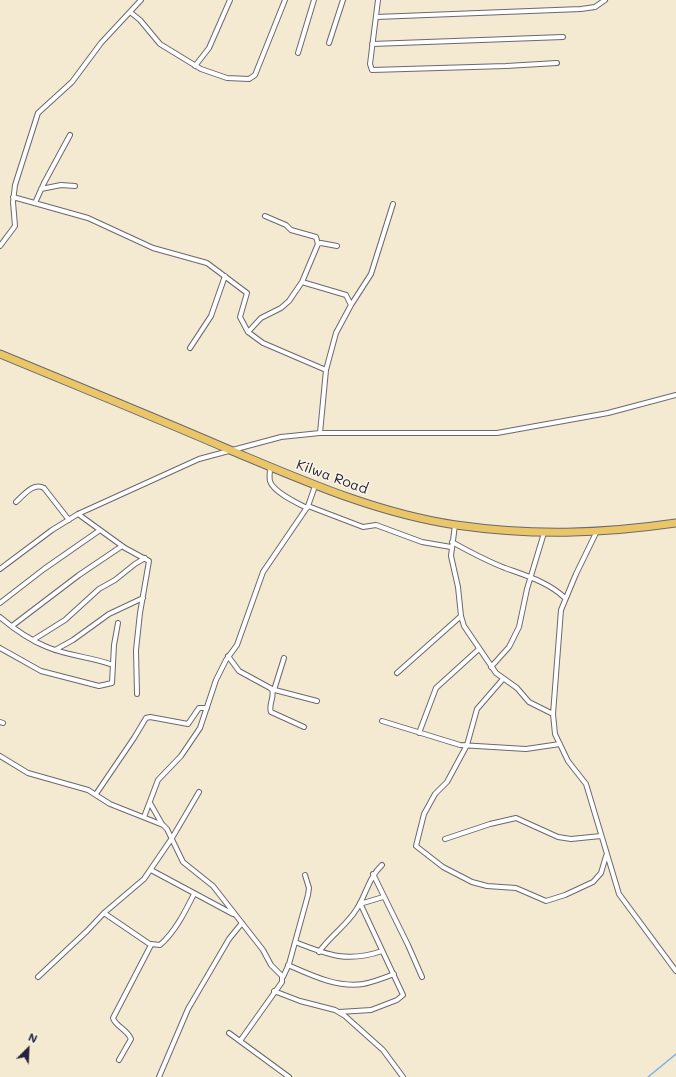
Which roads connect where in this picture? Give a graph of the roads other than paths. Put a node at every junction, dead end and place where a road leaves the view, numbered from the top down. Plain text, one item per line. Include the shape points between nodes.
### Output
1 (142, 0) edge
2 (230, 0) edge
3 (286, 0) edge
4 (314, 0) edge
5 (343, 0) edge
6 (378, 0) edge
7 (605, 0) edge
8 (130, 12) junction
9 (376, 16) junction
10 (563, 37) dead end
11 (329, 43) dead end
12 (372, 44) junction
13 (298, 53) dead end
14 (557, 63) dead end
15 (195, 66) junction
16 (70, 135) dead end
17 (75, 186) dead end
18 (41, 188) junction
19 (13, 197) junction
20 (35, 203) junction
21 (393, 204) dead end
22 (265, 216) dead end
23 (318, 244) junction
24 (0, 246) edge
25 (337, 246) dead end
26 (225, 276) junction
27 (302, 282) junction
28 (351, 304) junction
29 (248, 332) junction
30 (190, 348) dead end
31 (0, 354) edge
32 (326, 370) junction
33 (676, 395) edge
34 (320, 433) junction
35 (230, 450) junction
36 (270, 468) junction
37 (315, 486) junction
38 (16, 502) dead end
39 (307, 507) junction
40 (78, 514) junction
41 (69, 520) junction
42 (676, 523) edge
43 (455, 525) junction
44 (100, 530) junction
45 (596, 533) junction
46 (544, 534) junction
47 (452, 545) junction
48 (122, 546) junction
49 (145, 558) junction
50 (0, 569) edge
51 (531, 576) junction
52 (143, 598) junction
53 (565, 598) junction
54 (0, 603) edge
55 (461, 616) junction
56 (0, 617) edge
57 (118, 623) dead end
58 (12, 626) junction
59 (34, 640) junction
60 (0, 648) edge
61 (479, 649) junction
62 (56, 650) junction
63 (228, 656) junction
64 (284, 658) dead end
65 (113, 665) junction
66 (491, 667) junction
67 (397, 673) dead end
68 (503, 679) junction
69 (272, 689) junction
70 (136, 694) dead end
71 (317, 701) dead end
72 (207, 708) junction
73 (554, 714) junction
74 (382, 721) dead end
75 (304, 727) dead end
76 (419, 733) junction
77 (560, 744) junction
78 (467, 745) junction
79 (0, 756) edge
80 (199, 792) dead end
81 (96, 794) junction
82 (150, 803) junction
83 (144, 817) junction
84 (162, 825) junction
85 (601, 836) junction
86 (172, 838) junction
87 (445, 839) dead end
88 (606, 853) junction
89 (382, 865) dead end
90 (151, 870) junction
91 (373, 874) junction
92 (304, 875) dead end
93 (194, 894) junction
94 (383, 896) junction
95 (360, 904) junction
96 (104, 913) junction
97 (234, 914) junction
98 (242, 923) junction
99 (295, 942) junction
100 (151, 944) junction
101 (382, 951) junction
102 (319, 952) junction
103 (288, 965) junction
104 (676, 971) edge
105 (394, 974) junction
106 (38, 977) dead end
107 (422, 977) dead end
108 (282, 978) junction
109 (274, 991) junction
110 (339, 1012) junction
111 (229, 1033) dead end
112 (240, 1041) junction
113 (119, 1060) dead end
114 (159, 1077) edge
115 (289, 1077) edge
116 (403, 1077) edge

1 - 8 street
2 - 15 street via 209,48
3 - 15 street via 253,77 227,78
4 - 13 street
5 - 11 street
6 - 9 street
7 - 9 street via 594,7 581,9
8 - 15 street via 160,44
8 - 19 street via 101,43 72,82 38,113
9 - 12 street
10 - 12 street
12 - 14 street via 370,64 373,70
16 - 18 street
17 - 18 street
18 - 20 street
19 - 20 street
19 - 24 street via 15,226
20 - 26 street via 88,218 153,248 207,263
21 - 28 street via 371,274
22 - 23 street via 286,225 291,230 316,237
23 - 25 street
23 - 27 street
26 - 29 street via 247,293 240,316
26 - 30 street via 211,316
27 - 28 street via 346,295
27 - 29 street via 288,304 261,318
28 - 32 street via 336,333
29 - 32 street via 269,346
31 - 35 highway, Kilwa Road
32 - 34 street
33 - 34 street via 608,413 497,433
34 - 35 street via 290,435
35 - 36 highway, Kilwa Road
35 - 40 street via 182,466
36 - 37 highway, Kilwa Road
36 - 39 street via 270,482 273,486 281,494
37 - 39 street
37 - 43 highway, Kilwa Road via 378,508
38 - 41 street via 33,487 40,486
39 - 47 street via 363,527 376,525 422,542
39 - 63 street via 263,572 237,645
40 - 41 street
40 - 44 street
41 - 50 street
42 - 45 highway, Kilwa Road
43 - 46 highway, Kilwa Road
43 - 47 street
44 - 48 street
44 - 54 street
45 - 46 highway, Kilwa Road
45 - 53 street
46 - 51 street
47 - 51 street
47 - 55 street
48 - 49 street
48 - 58 street
49 - 52 street via 149,563
49 - 59 street via 99,589 65,620
51 - 53 street via 558,590
51 - 66 street via 519,627 509,647
52 - 62 street via 109,614
52 - 70 street via 136,654
53 - 73 street via 561,610
55 - 61 street via 464,626
55 - 67 street
56 - 58 street
57 - 65 street
58 - 59 street
59 - 62 street
60 - 65 street via 42,671 99,686 112,684
61 - 66 street
61 - 76 street via 436,688
62 - 65 street
63 - 69 street via 239,671
63 - 72 street via 216,680
64 - 69 street
66 - 68 street
68 - 73 street via 517,688 529,702
68 - 78 street via 477,710
69 - 71 street
69 - 75 street via 271,712
72 - 81 street via 199,708 188,724 146,718
72 - 82 street via 200,728 181,756 158,780
73 - 77 street via 555,734
74 - 76 street
76 - 78 street
77 - 78 street via 526,749
77 - 85 street via 568,761 586,784
78 - 88 street via 447,782 435,794 424,814 416,842 416,846 424,853 443,867 472,882 516,888 546,901 593,882 601,873
79 - 81 street via 28,773 81,787
80 - 86 street
81 - 83 street via 110,804
82 - 83 street
82 - 84 street
83 - 84 street
84 - 86 street
85 - 87 street via 570,839 558,837 516,818
85 - 88 street
86 - 90 street
86 - 97 street via 183,862 214,886
88 - 104 street via 619,894
89 - 91 street
90 - 93 street
90 - 96 street
91 - 94 street
91 - 95 street
92 - 99 street via 309,888
93 - 97 street
93 - 100 street via 182,917 161,944
94 - 95 street
94 - 107 street
95 - 101 street
95 - 102 street via 350,919 328,939
96 - 100 street
96 - 106 street
97 - 98 street
98 - 108 street
98 - 114 street via 225,945 188,1008
99 - 102 street
99 - 103 street
100 - 113 street via 113,1018 114,1022 126,1030 131,1039
101 - 102 street via 346,958
101 - 105 street
103 - 105 street via 314,977 348,984 364,984
103 - 108 street
105 - 110 street via 402,998 371,1010
108 - 109 street via 282,982
109 - 110 street
109 - 112 street
110 - 116 street via 379,1046
111 - 112 street
112 - 115 street

